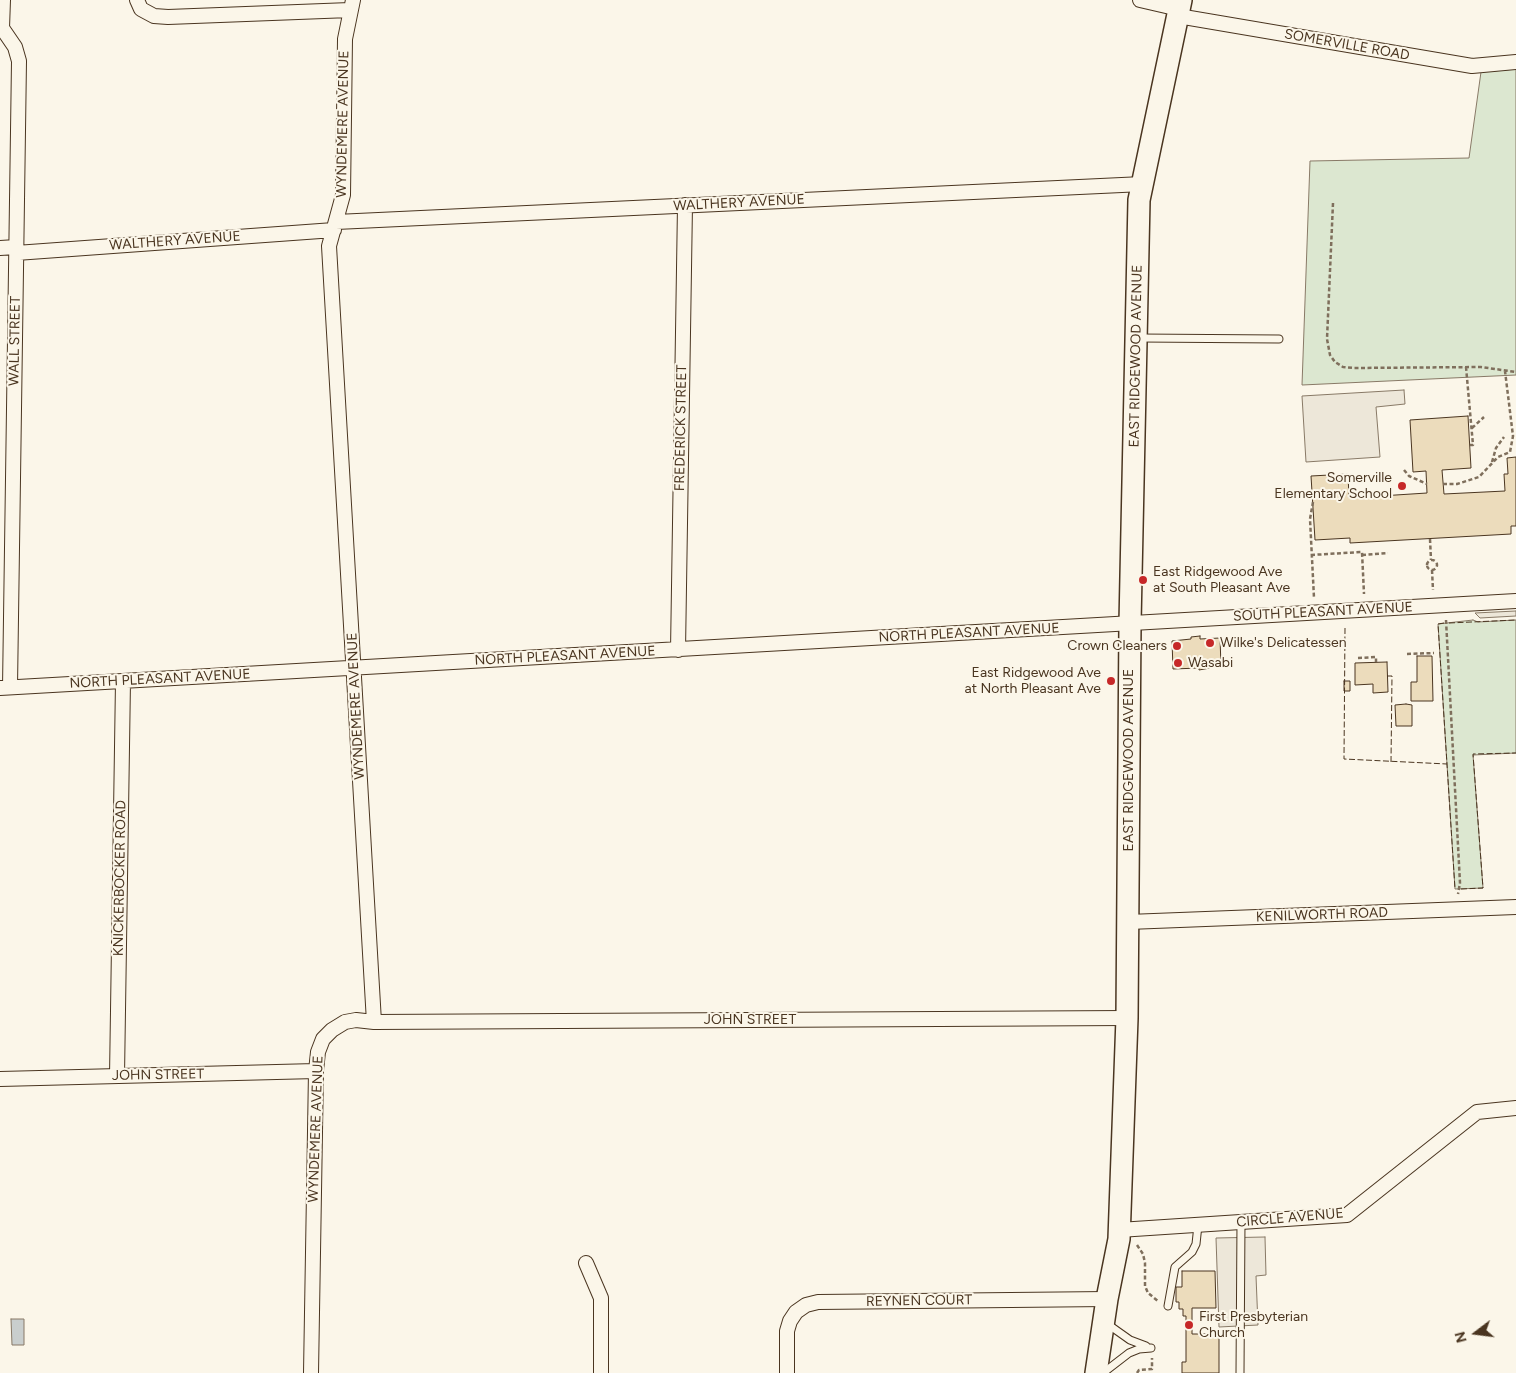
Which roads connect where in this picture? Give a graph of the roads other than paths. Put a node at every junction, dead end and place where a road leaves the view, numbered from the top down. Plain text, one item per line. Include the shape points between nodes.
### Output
1 (3, 0) edge
2 (138, 0) edge
3 (1140, 0) edge
4 (352, 5) edge
5 (1179, 8) edge
6 (1, 28) edge
7 (1516, 62) edge
8 (1143, 184) junction
9 (685, 205) junction
10 (335, 226) junction
11 (0, 248) edge
12 (16, 250) junction
13 (1136, 338) junction
14 (1278, 339) dead end
15 (1516, 601) edge
16 (1130, 623) junction
17 (678, 650) junction
18 (353, 668) junction
19 (123, 681) junction
20 (5, 688) edge
21 (1516, 907) edge
22 (1128, 922) junction
23 (1127, 1018) junction
24 (374, 1022) junction
25 (316, 1071) junction
26 (117, 1076) junction
27 (0, 1078) edge
28 (1516, 1108) edge
29 (1241, 1222) junction
30 (1198, 1225) junction
31 (1126, 1236) junction
32 (586, 1263) dead end
33 (1107, 1299) junction
34 (1168, 1306) road end
35 (1103, 1321) junction
36 (312, 1373) edge
37 (601, 1373) edge
38 (787, 1373) edge
39 (1096, 1373) edge
40 (1103, 1373) edge
41 (1240, 1373) edge

1 - 6 street, WALL STREET
2 - 4 street via 141,9 154,16
3 - 5 street, SOMERVILLE ROAD
4 - 10 street, WYNDEMERE AVENUE via 345,39 343,195
5 - 7 street, SOMERVILLE ROAD via 1472,66
5 - 8 main road, EAST RIDGEWOOD AVENUE
6 - 12 street, WALL STREET via 16,47 19,61
8 - 9 street, WALTHERY AVENUE
8 - 13 main road, EAST RIDGEWOOD AVENUE via 1139,200
9 - 10 street, WALTHERY AVENUE
9 - 17 street, FREDERICK STREET
10 - 12 street, WALTHERY AVENUE
10 - 18 street, WYNDEMERE AVENUE via 329,246
11 - 12 street, WALTHERY AVENUE
12 - 20 street, WALL STREET
13 - 14 lane
13 - 16 main road, EAST RIDGEWOOD AVENUE
15 - 16 street, SOUTH PLEASANT AVENUE
16 - 17 street, NORTH PLEASANT AVENUE
16 - 22 main road, EAST RIDGEWOOD AVENUE
17 - 18 street, NORTH PLEASANT AVENUE
18 - 19 street, NORTH PLEASANT AVENUE
18 - 24 street, WYNDEMERE AVENUE
19 - 20 street, NORTH PLEASANT AVENUE
19 - 26 street, KNICKERBOCKER ROAD
21 - 22 street, KENILWORTH ROAD
22 - 23 main road, EAST RIDGEWOOD AVENUE
23 - 24 street, JOHN STREET
23 - 31 main road, EAST RIDGEWOOD AVENUE
24 - 25 street, WYNDEMERE AVENUE via 345,1022 332,1030 323,1039
25 - 26 street, JOHN STREET
25 - 36 street, WYNDEMERE AVENUE
26 - 27 street, JOHN STREET
28 - 29 street, CIRCLE AVENUE via 1478,1112 1347,1215
29 - 30 street, CIRCLE AVENUE
29 - 41 lane
30 - 31 street, CIRCLE AVENUE
30 - 34 lane via 1192,1252 1175,1267
31 - 33 main road, EAST RIDGEWOOD AVENUE via 1119,1239
32 - 37 street via 601,1298
33 - 35 main road, EAST RIDGEWOOD AVENUE
33 - 38 street, REYNEN COURT via 818,1302 806,1305 790,1321
35 - 39 main road, EAST RIDGEWOOD AVENUE
35 - 40 lane via 1130,1340 1151,1348 1128,1353

